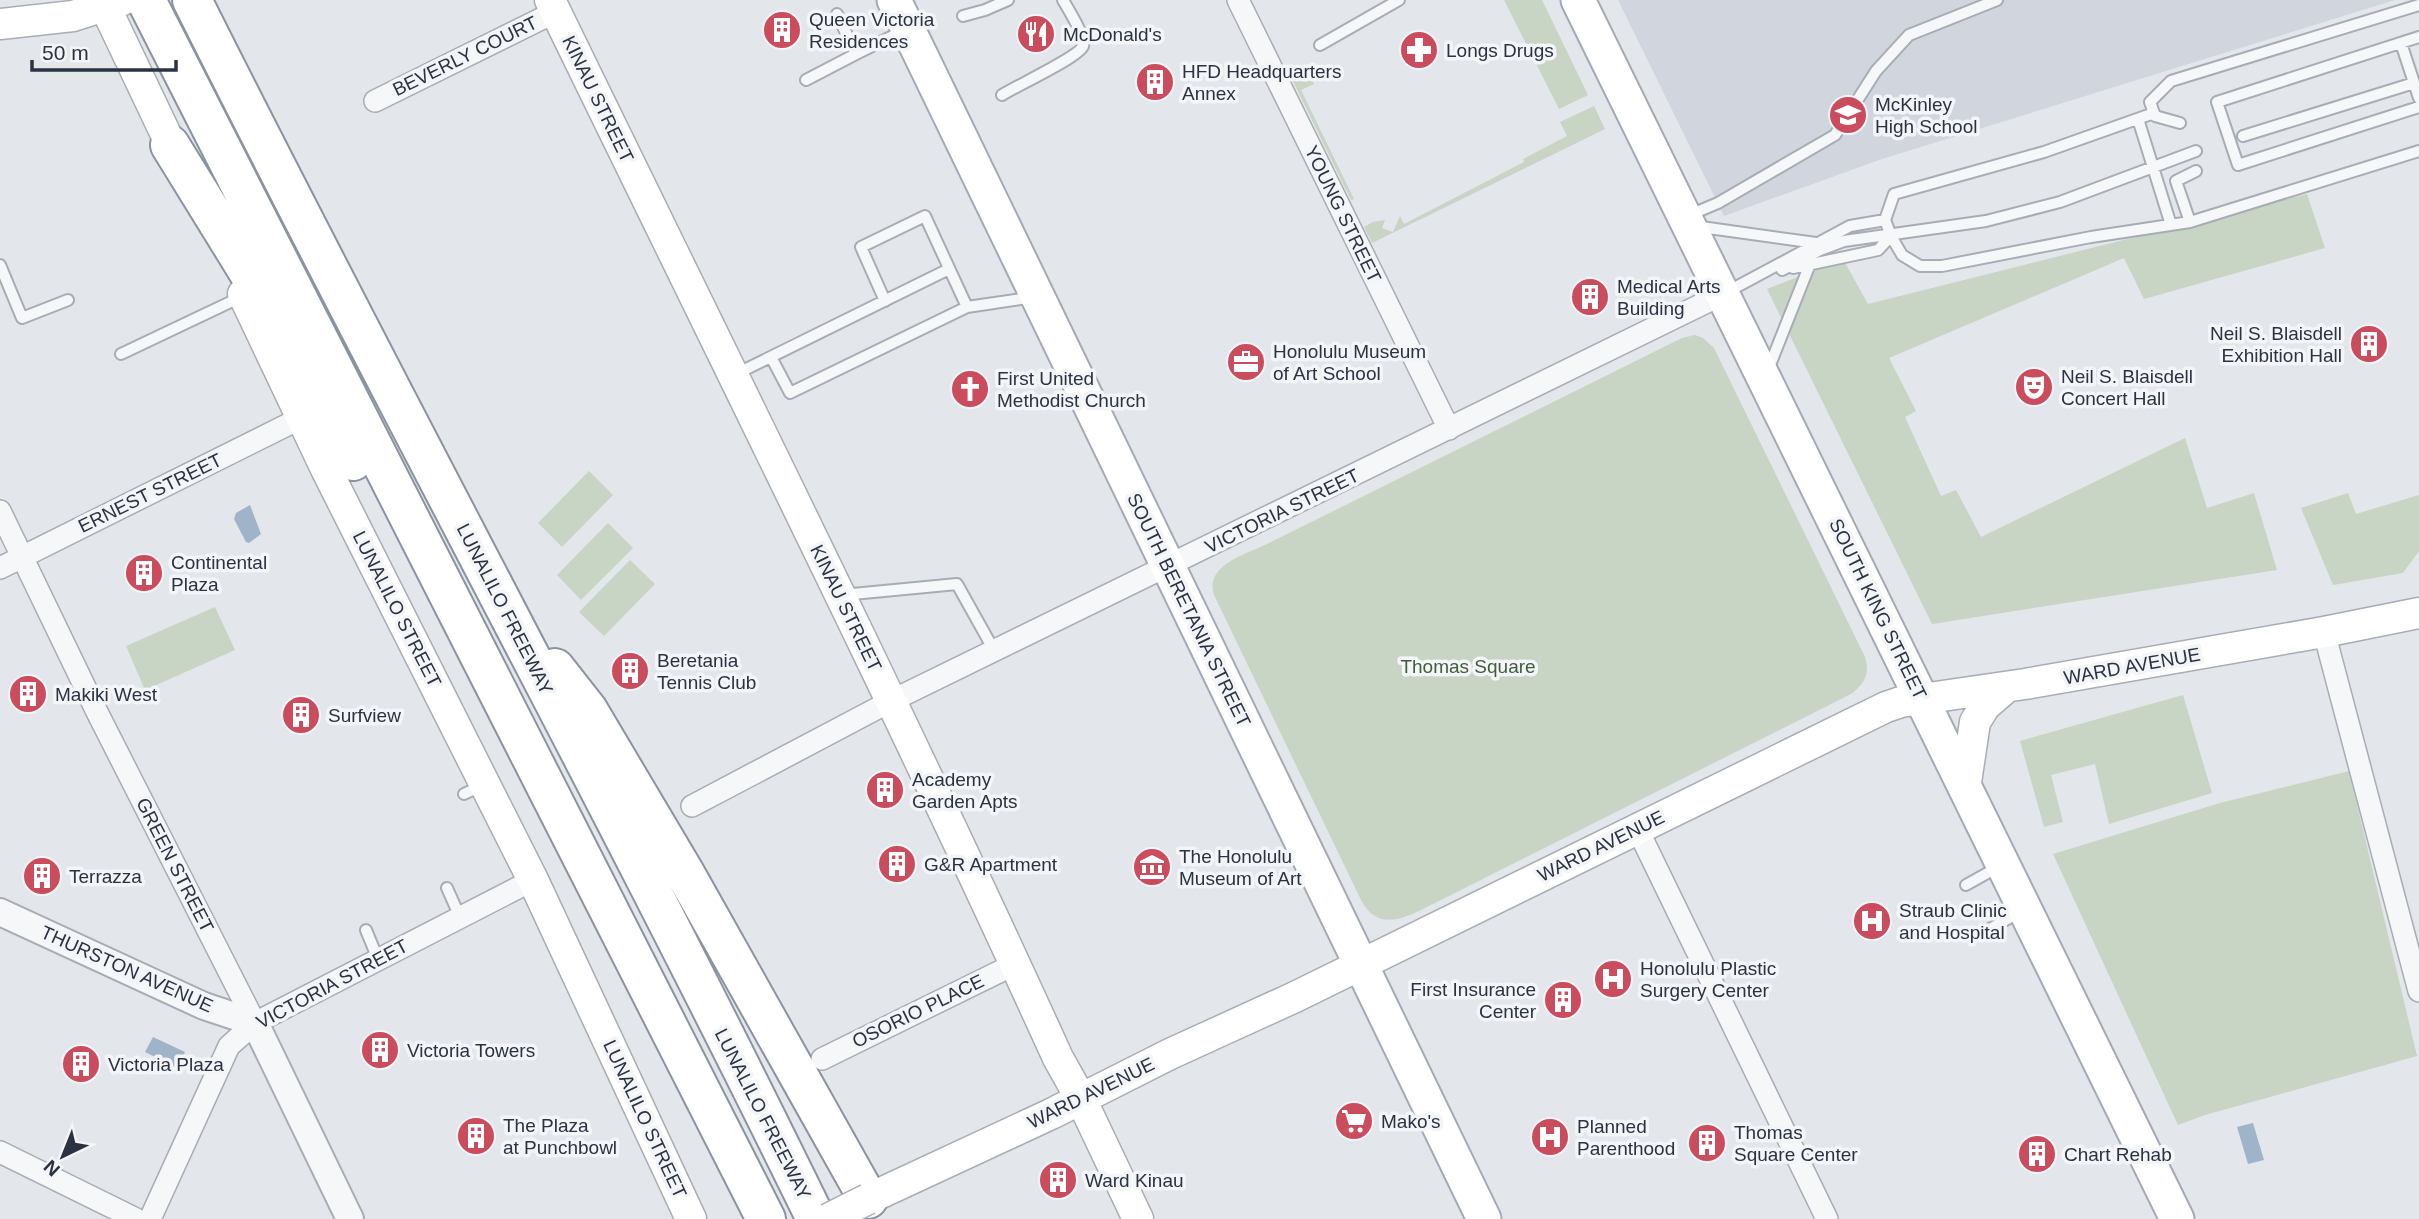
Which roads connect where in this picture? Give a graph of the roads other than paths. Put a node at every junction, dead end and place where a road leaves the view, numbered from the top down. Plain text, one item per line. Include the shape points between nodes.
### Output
1 (146, 0) edge
2 (192, 0) edge
3 (1007, 0) edge
4 (1063, 0) edge
5 (1238, 0) edge
6 (1399, 0) edge
7 (1578, 0) edge
8 (1997, 0) edge
9 (110, 2) edge
10 (2419, 5) edge
11 (552, 6) edge
12 (901, 14) edge
13 (837, 15) dead end
14 (963, 16) dead end
15 (0, 24) edge
16 (2419, 37) edge
17 (2401, 43) junction
18 (1320, 45) dead end
19 (856, 54) junction
20 (806, 80) dead end
21 (2414, 83) junction
22 (1002, 95) dead end
23 (2419, 98) edge
24 (375, 100) dead end
25 (2419, 107) edge
26 (2154, 113) junction
27 (2138, 119) junction
28 (2180, 123) dead end
29 (2243, 136) dead end
30 (170, 145) junction
31 (2196, 151) dead end
32 (2419, 151) edge
33 (2153, 168) junction
34 (2196, 171) dead end
35 (1885, 220) junction
36 (1687, 221) junction
37 (2190, 222) junction
38 (2171, 225) junction
39 (1891, 236) junction
40 (1816, 243) junction
41 (1810, 264) junction
42 (0, 265) edge
43 (949, 269) junction
44 (1782, 270) junction
45 (1755, 278) junction
46 (1723, 294) junction
47 (243, 295) junction
48 (1037, 297) junction
49 (68, 300) dead end
50 (885, 301) junction
51 (967, 307) junction
52 (121, 355) dead end
53 (771, 357) junction
54 (732, 376) junction
55 (1765, 380) junction
56 (301, 418) junction
57 (1449, 429) junction
58 (0, 511) edge
59 (22, 557) junction
60 (1168, 567) junction
61 (0, 568) edge
62 (498, 595) junction
63 (842, 595) junction
64 (2419, 613) edge
65 (2324, 632) junction
66 (995, 652) junction
67 (2007, 687) junction
68 (1922, 700) junction
69 (891, 702) junction
70 (1965, 789) junction
71 (692, 806) dead end
72 (1637, 828) junction
73 (584, 859) junction
74 (2003, 864) junction
75 (533, 880) junction
76 (1966, 885) dead end
77 (447, 888) dead end
78 (2025, 910) junction
79 (0, 912) edge
80 (460, 917) junction
81 (366, 930) dead end
82 (1988, 930) dead end
83 (378, 959) junction
84 (635, 959) junction
85 (1015, 964) junction
86 (1360, 964) junction
87 (2419, 991) edge
88 (255, 1023) junction
89 (724, 1035) junction
90 (822, 1059) dead end
91 (1081, 1099) junction
92 (0, 1152) edge
93 (863, 1212) edge
94 (136, 1219) edge
95 (150, 1219) edge
96 (350, 1219) edge
97 (691, 1219) edge
98 (748, 1219) edge
99 (766, 1219) edge
100 (816, 1219) edge
101 (828, 1219) edge
102 (1138, 1219) edge
103 (1484, 1219) edge
104 (1827, 1219) edge
105 (2177, 1219) edge

1 - 73 highway
2 - 62 highway, LUNALILO FREEWAY
3 - 14 lane
4 - 22 lane via 1083,46 1070,58
5 - 57 street, YOUNG STREET
6 - 18 lane
7 - 36 main road, SOUTH KING STREET
8 - 36 lane via 1909,35 1875,71 1835,135
9 - 15 main road via 72,16
9 - 30 main road, LUNALILO STREET
10 - 26 lane via 2171,81 2150,102
11 - 24 street, BEVERLY COURT
11 - 54 main road, KINAU STREET
12 - 19 lane
12 - 48 main road, SOUTH BERETANIA STREET
13 - 19 lane
16 - 17 lane
17 - 21 lane
17 - 25 lane via 2217,102 2238,165
19 - 20 lane
21 - 23 lane
21 - 29 lane
26 - 27 lane
26 - 28 lane
27 - 33 lane
27 - 35 lane via 2044,152 1894,194
30 - 47 main road, LUNALILO STREET
30 - 73 highway via 260,291 345,449
31 - 33 lane
32 - 37 lane
33 - 38 lane
33 - 39 lane via 2060,202
34 - 37 lane via 2176,181
35 - 39 lane
35 - 40 lane via 1850,226
36 - 40 lane
36 - 46 main road, SOUTH KING STREET
37 - 38 lane
38 - 39 lane via 1942,266 1920,265 1902,255
39 - 41 lane via 1878,250
39 - 44 lane via 1832,245
40 - 45 lane
41 - 44 lane
41 - 55 lane
42 - 49 lane via 22,318
43 - 50 lane
43 - 50 lane via 925,216 861,247
43 - 51 lane
44 - 45 lane
45 - 46 lane
46 - 55 main road, SOUTH KING STREET
46 - 57 street, VICTORIA STREET
47 - 52 lane
47 - 56 main road, LUNALILO STREET
48 - 51 lane
48 - 60 main road, SOUTH BERETANIA STREET
50 - 53 lane
51 - 53 lane via 790,393
53 - 54 lane
54 - 63 main road, KINAU STREET
55 - 68 main road, SOUTH KING STREET
56 - 59 street, ERNEST STREET
56 - 75 main road, LUNALILO STREET via 475,789
57 - 60 street, VICTORIA STREET
58 - 59 street, GREEN STREET
59 - 61 street, ERNEST STREET
59 - 88 street, GREEN STREET
60 - 66 street, VICTORIA STREET
60 - 86 main road, SOUTH BERETANIA STREET
62 - 89 highway, LUNALILO FREEWAY
62 - 93 highway via 588,709 686,875
63 - 66 lane via 957,584
63 - 69 main road, KINAU STREET
64 - 65 main road, WARD AVENUE
65 - 67 main road, WARD AVENUE
65 - 87 street
66 - 69 street, VICTORIA STREET
67 - 68 main road, WARD AVENUE
67 - 70 main road via 1975,722
68 - 70 main road, SOUTH KING STREET
68 - 72 main road, WARD AVENUE via 1886,707
69 - 71 street, VICTORIA STREET
69 - 85 main road, KINAU STREET
70 - 74 main road, SOUTH KING STREET
72 - 86 main road, WARD AVENUE
72 - 104 street
73 - 84 highway
74 - 76 lane
74 - 78 main road, SOUTH KING STREET
75 - 80 street, VICTORIA STREET
75 - 97 main road, LUNALILO STREET
77 - 80 lane
78 - 82 lane
78 - 105 main road, SOUTH KING STREET
79 - 88 street, THURSTON AVENUE via 204,1006
80 - 83 street, VICTORIA STREET
81 - 83 lane
83 - 88 street, VICTORIA STREET
84 - 98 highway
84 - 99 highway
85 - 90 street, OSORIO PLACE
85 - 91 main road, KINAU STREET
86 - 91 main road, WARD AVENUE
86 - 103 main road, SOUTH BERETANIA STREET
88 - 95 street, VICTORIA STREET via 229,1046
88 - 96 street, GREEN STREET
89 - 93 highway
89 - 100 highway, LUNALILO FREEWAY
91 - 93 main road, WARD AVENUE
91 - 102 main road, KINAU STREET
92 - 94 street
93 - 101 main road, WARD AVENUE, bridge

